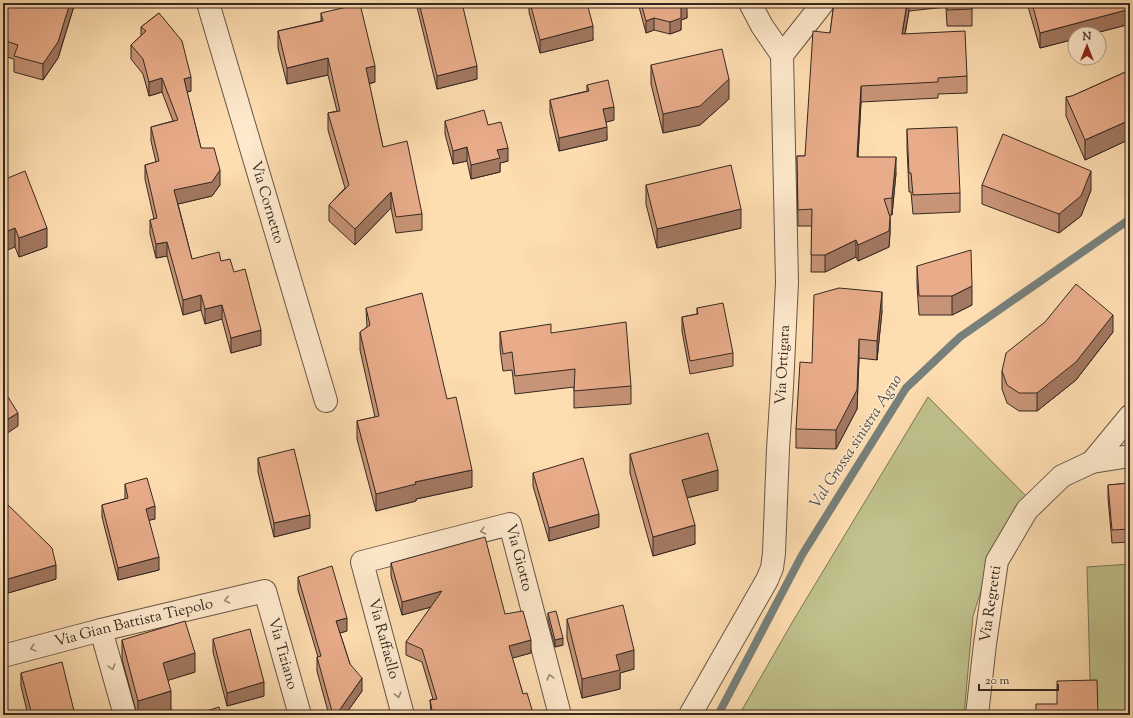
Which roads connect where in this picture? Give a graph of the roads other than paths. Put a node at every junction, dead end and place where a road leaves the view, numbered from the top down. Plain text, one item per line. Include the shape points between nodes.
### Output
1 (208, 3) edge
2 (750, 3) edge
3 (823, 3) edge
4 (782, 55) junction
5 (326, 401) dead end
6 (1130, 416) edge
7 (1130, 456) edge
8 (1092, 462) junction
9 (362, 562) joint
10 (265, 591) joint
11 (101, 630) junction
12 (3, 656) edge
13 (125, 715) edge
14 (300, 715) edge
15 (403, 715) edge
16 (560, 715) edge
17 (690, 715) edge
18 (977, 715) edge

1 - 5 street, Via Cornetto
2 - 4 street
3 - 4 street
4 - 17 street, Via Ortigara via 787,282 772,568
6 - 8 street, Via Regretti
7 - 8 street, Via Regretti
8 - 18 street, Via Regretti via 1062,476 1027,510 997,561
9 -> 15 street, Via Raffaello
16 -> 9 street, Via Giotto via 510,524
10 -> 11 street, Via Gian Battista Tiepolo
10 - 14 street, Via Tiziano
11 -> 12 street, Via Gian Battista Tiepolo
11 -> 13 street

